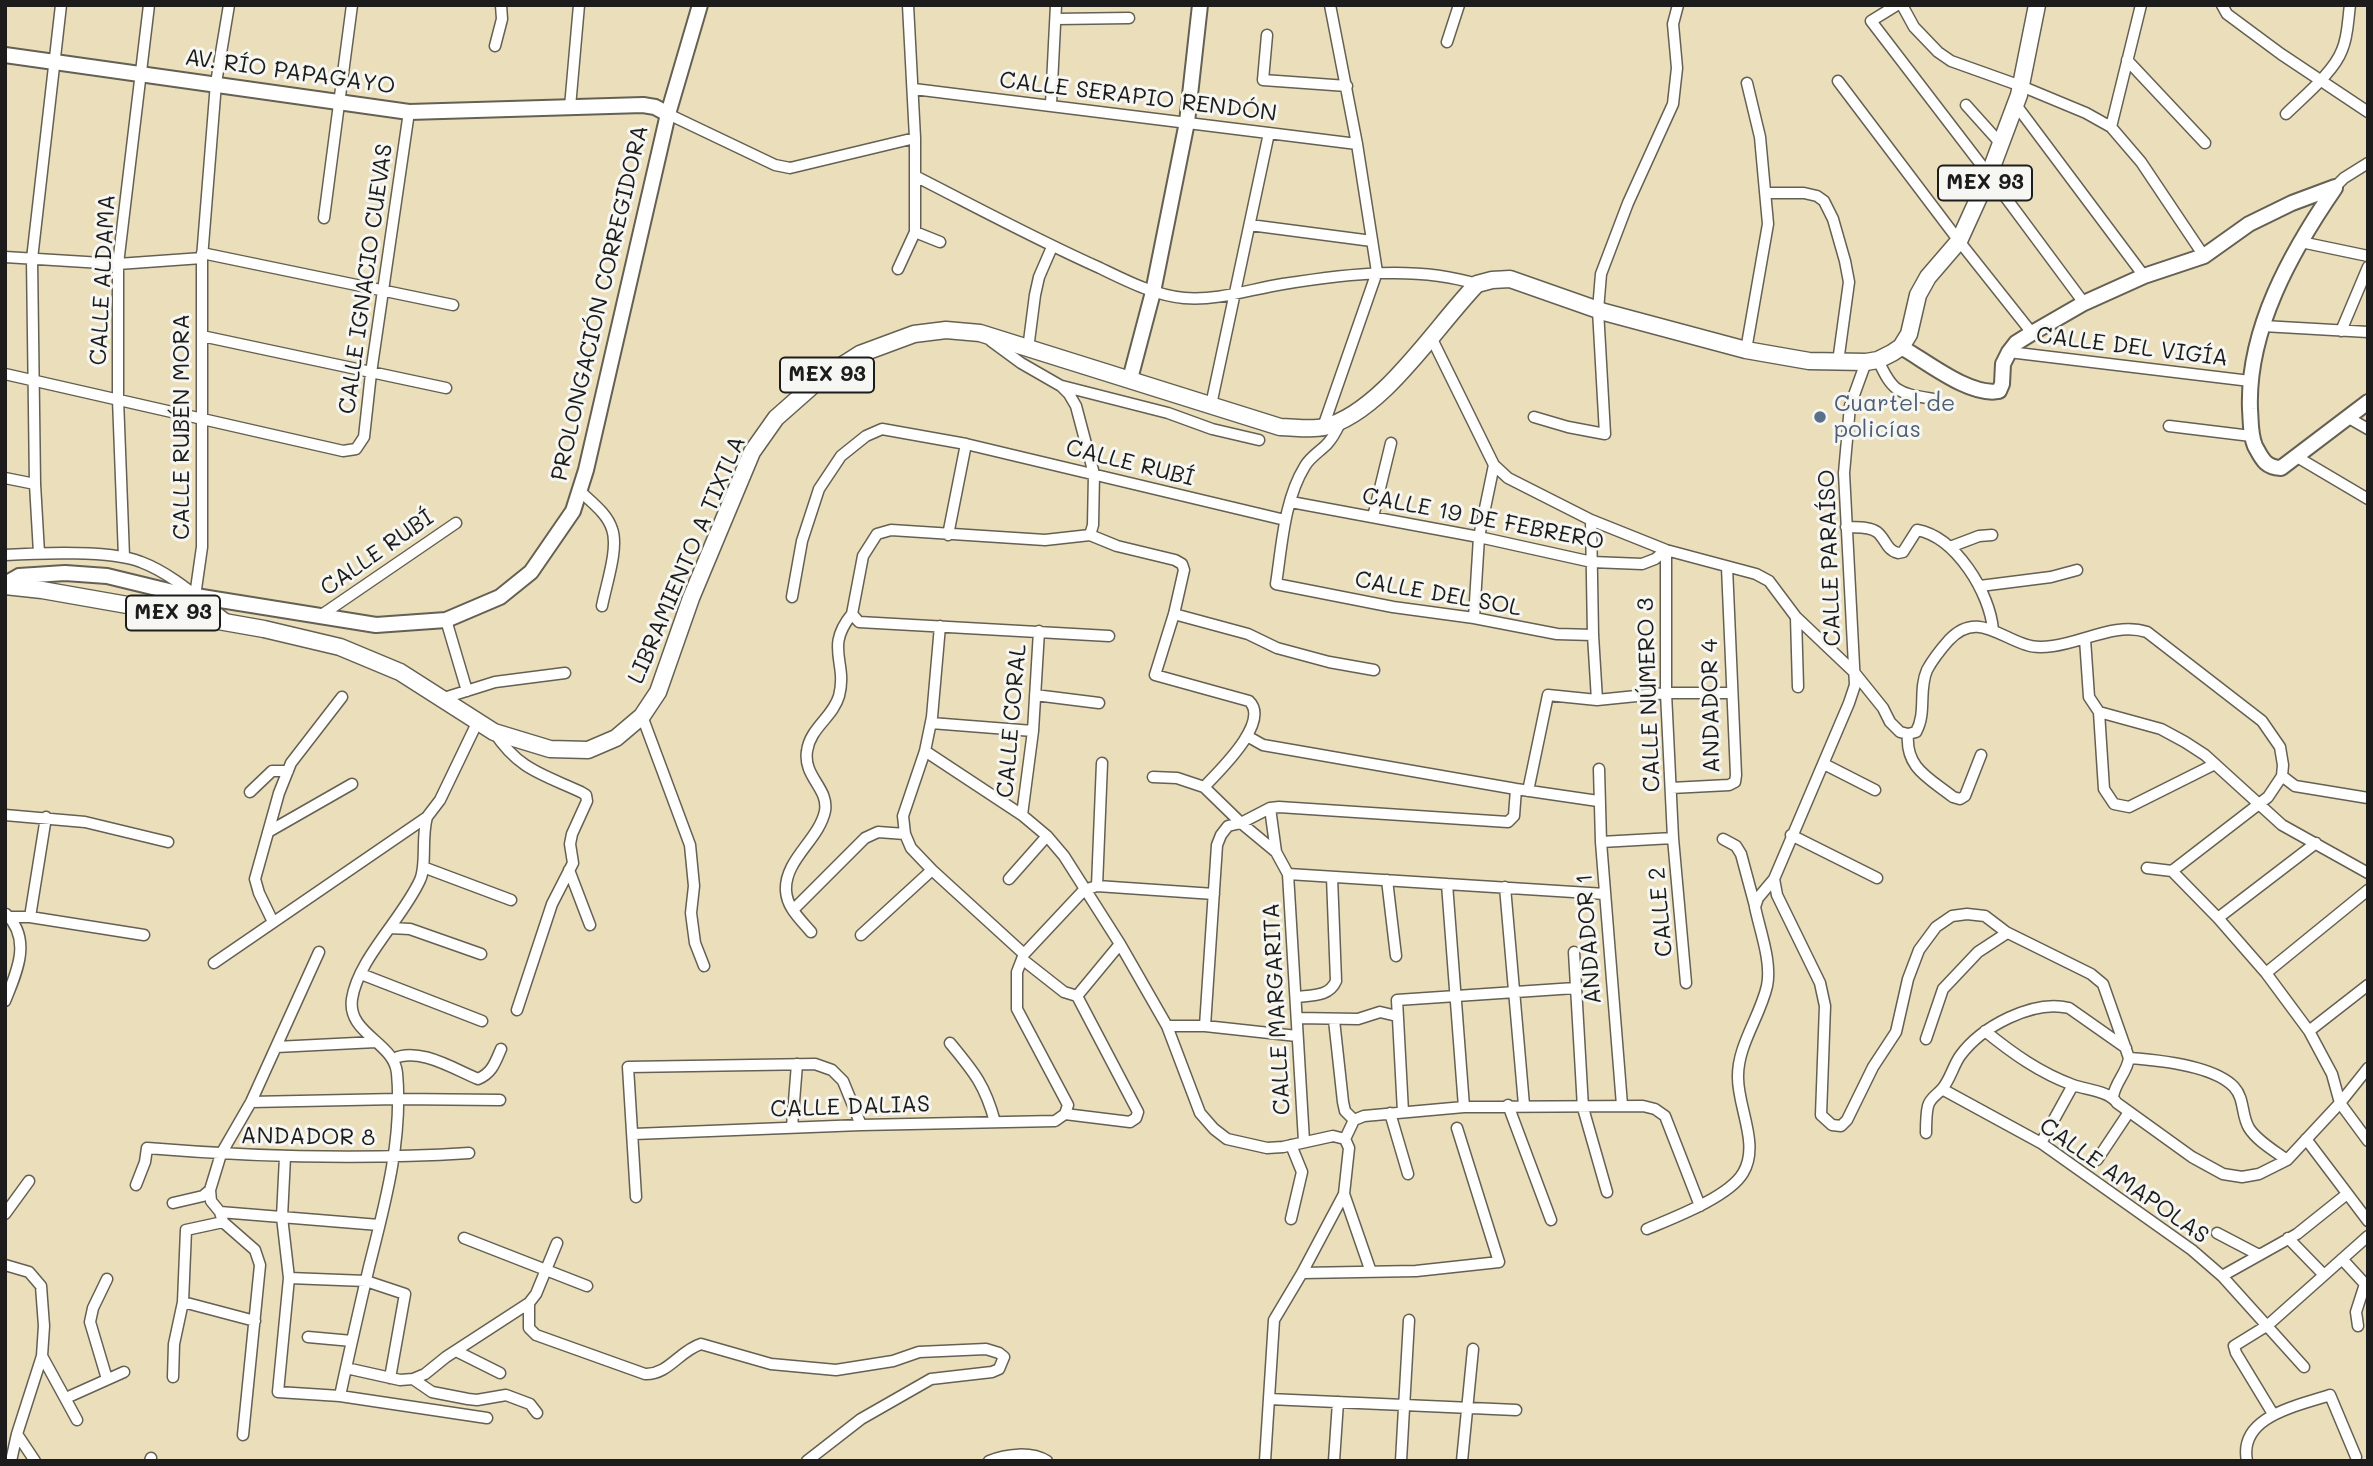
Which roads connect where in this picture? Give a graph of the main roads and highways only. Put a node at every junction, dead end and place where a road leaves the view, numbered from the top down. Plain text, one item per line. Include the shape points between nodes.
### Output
1 (2037, 5) edge
2 (5, 585) edge

1 - 2 main road, LIBRAMIENTO A TIXTLA / MEX 93 via 2016,105 1959,241 1918,295 1909,334 1901,346 1872,361 1809,361 1746,350 1598,310 1510,279 1492,280 1477,284 1401,372 1360,410 1323,427 1280,427 980,333 946,330 914,334 860,354 819,380 776,418 752,452 691,598 658,692 642,716 616,738 588,750 550,749 494,732 400,672 340,647

